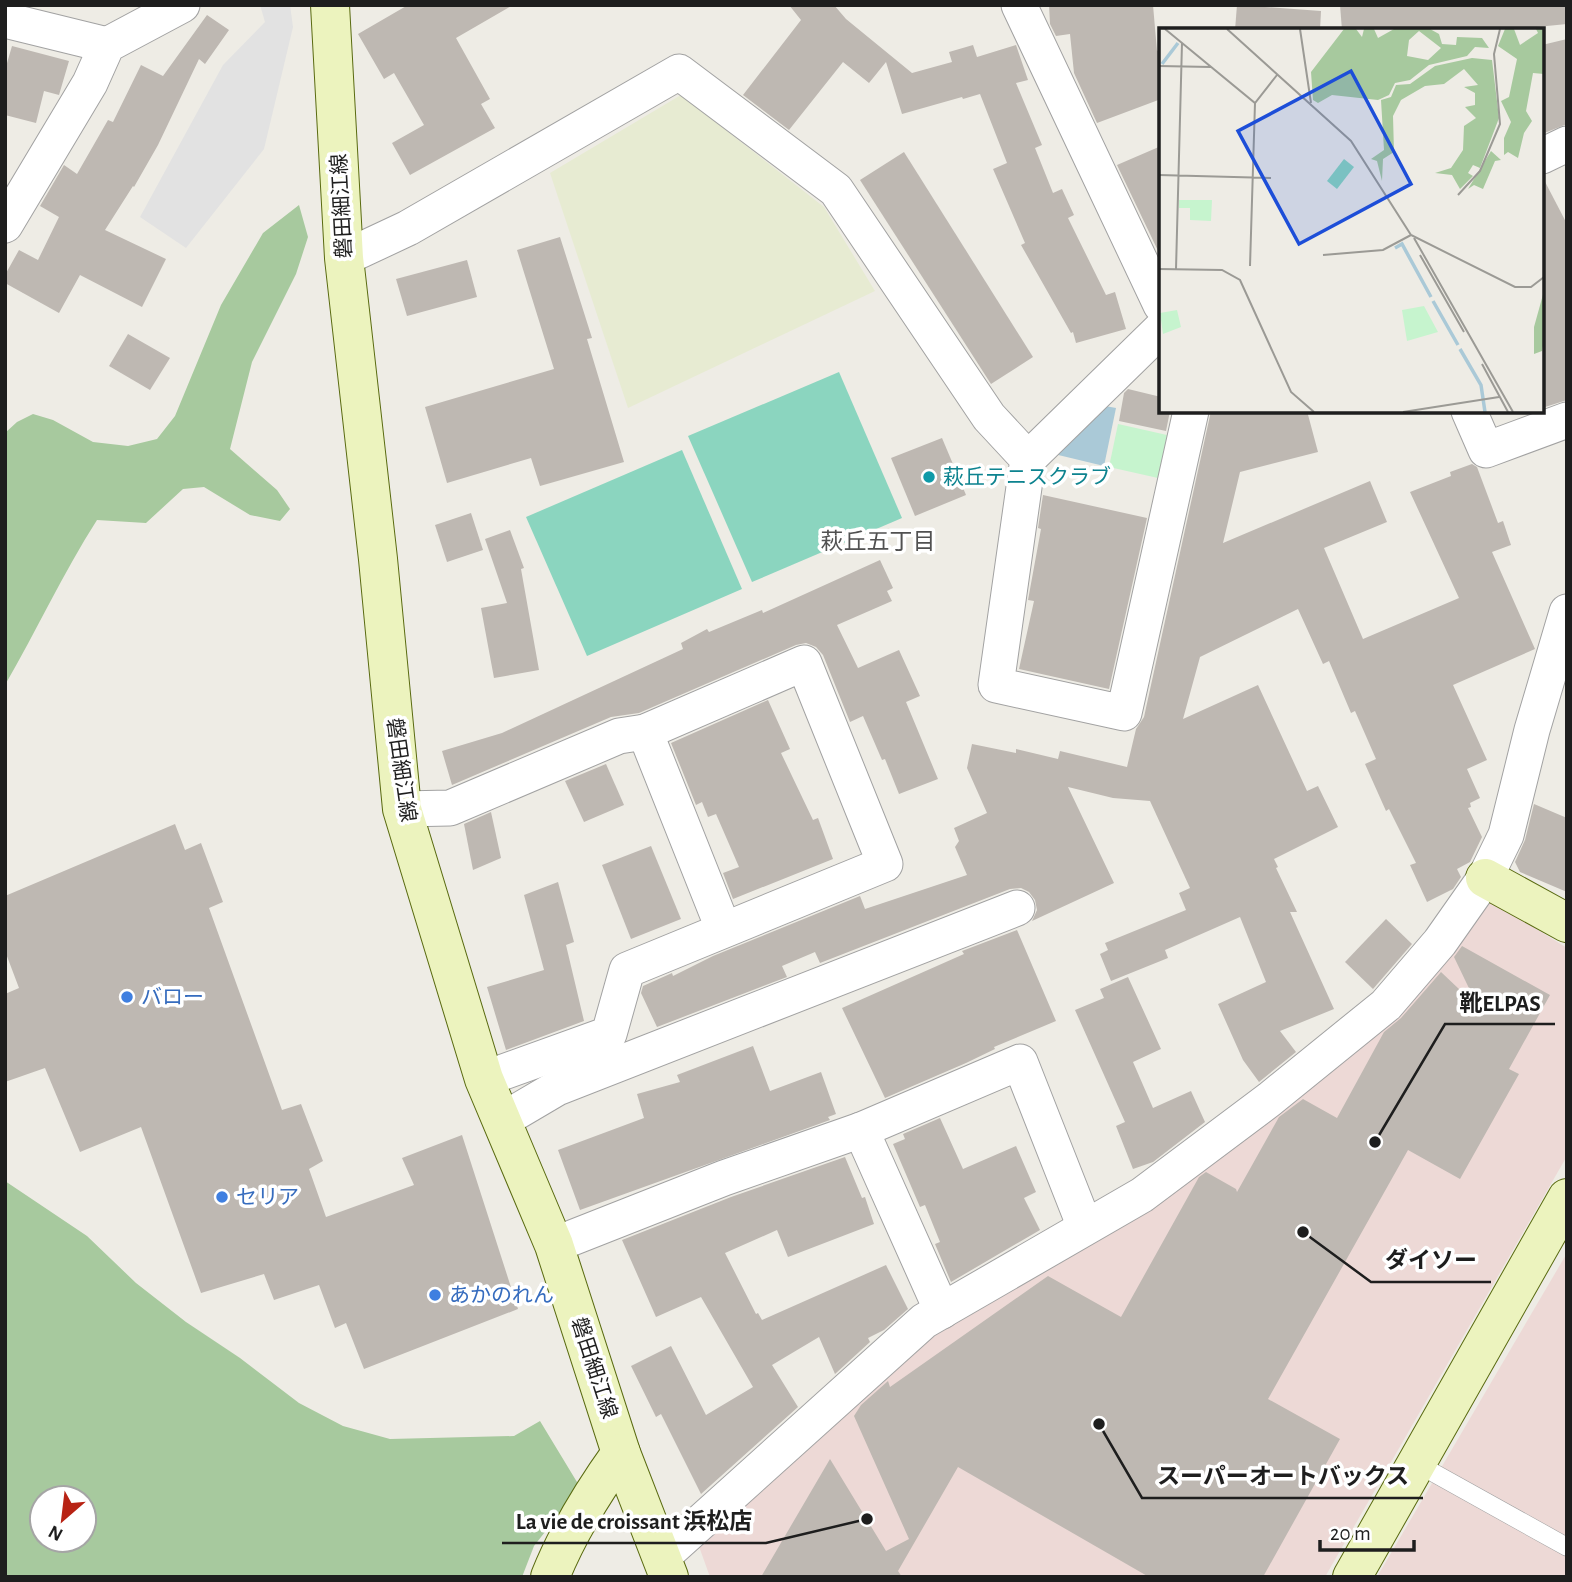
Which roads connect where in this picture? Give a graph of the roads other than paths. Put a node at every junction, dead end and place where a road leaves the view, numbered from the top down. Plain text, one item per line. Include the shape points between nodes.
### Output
1 (182, 5) edge
2 (330, 5) edge
3 (1019, 5) edge
4 (13, 16) edge
5 (107, 45) junction
6 (1567, 145) edge
7 (1544, 155) edge
8 (10, 207) edge
9 (344, 258) junction
10 (1159, 301) edge
11 (1159, 331) edge
12 (1191, 413) edge
13 (1470, 413) edge
14 (1567, 420) edge
15 (1028, 459) junction
16 (1567, 612) edge
17 (645, 732) junction
18 (402, 809) junction
19 (1485, 877) junction
20 (1017, 908) dead end
21 (1567, 923) edge
22 (723, 928) junction
23 (484, 1079) junction
24 (501, 1121) junction
25 (861, 1130) junction
26 (1567, 1198) edge
27 (1085, 1227) junction
28 (554, 1245) junction
29 (942, 1311) junction
30 (621, 1453) junction
31 (1416, 1463) junction
32 (1567, 1547) edge
33 (666, 1567) edge
34 (550, 1577) edge
35 (1352, 1577) edge

1 - 5 street
2 - 9 main road, 磐田細江線
3 - 10 street
4 - 5 street
5 - 8 street via 90,83
6 - 7 street
9 - 15 street via 408,228 679,72 836,190 989,417
9 - 18 main road, 磐田細江線
11 - 15 street
12 - 15 street via 1124,713 996,685
13 - 14 street via 1486,450
16 - 19 street via 1506,835
17 - 18 street via 619,736 450,808
17 - 22 street
17 - 22 street via 804,663 885,864
18 - 23 main road, 磐田細江線
19 - 21 main road
19 - 27 street via 1440,942 1386,1005 1142,1195
20 - 24 street via 557,1088
22 - 23 street via 626,970 609,1034
23 - 24 main road, 磐田細江線
24 - 28 main road, 磐田細江線
25 - 27 street via 1020,1062
25 - 28 street
25 - 29 street
26 - 31 main road
27 - 29 street
28 - 30 main road, 磐田細江線
29 - 33 street via 924,1321
30 - 33 main road, 磐田細江線
30 - 34 main road via 561,1548
31 - 32 lane
31 - 35 main road

